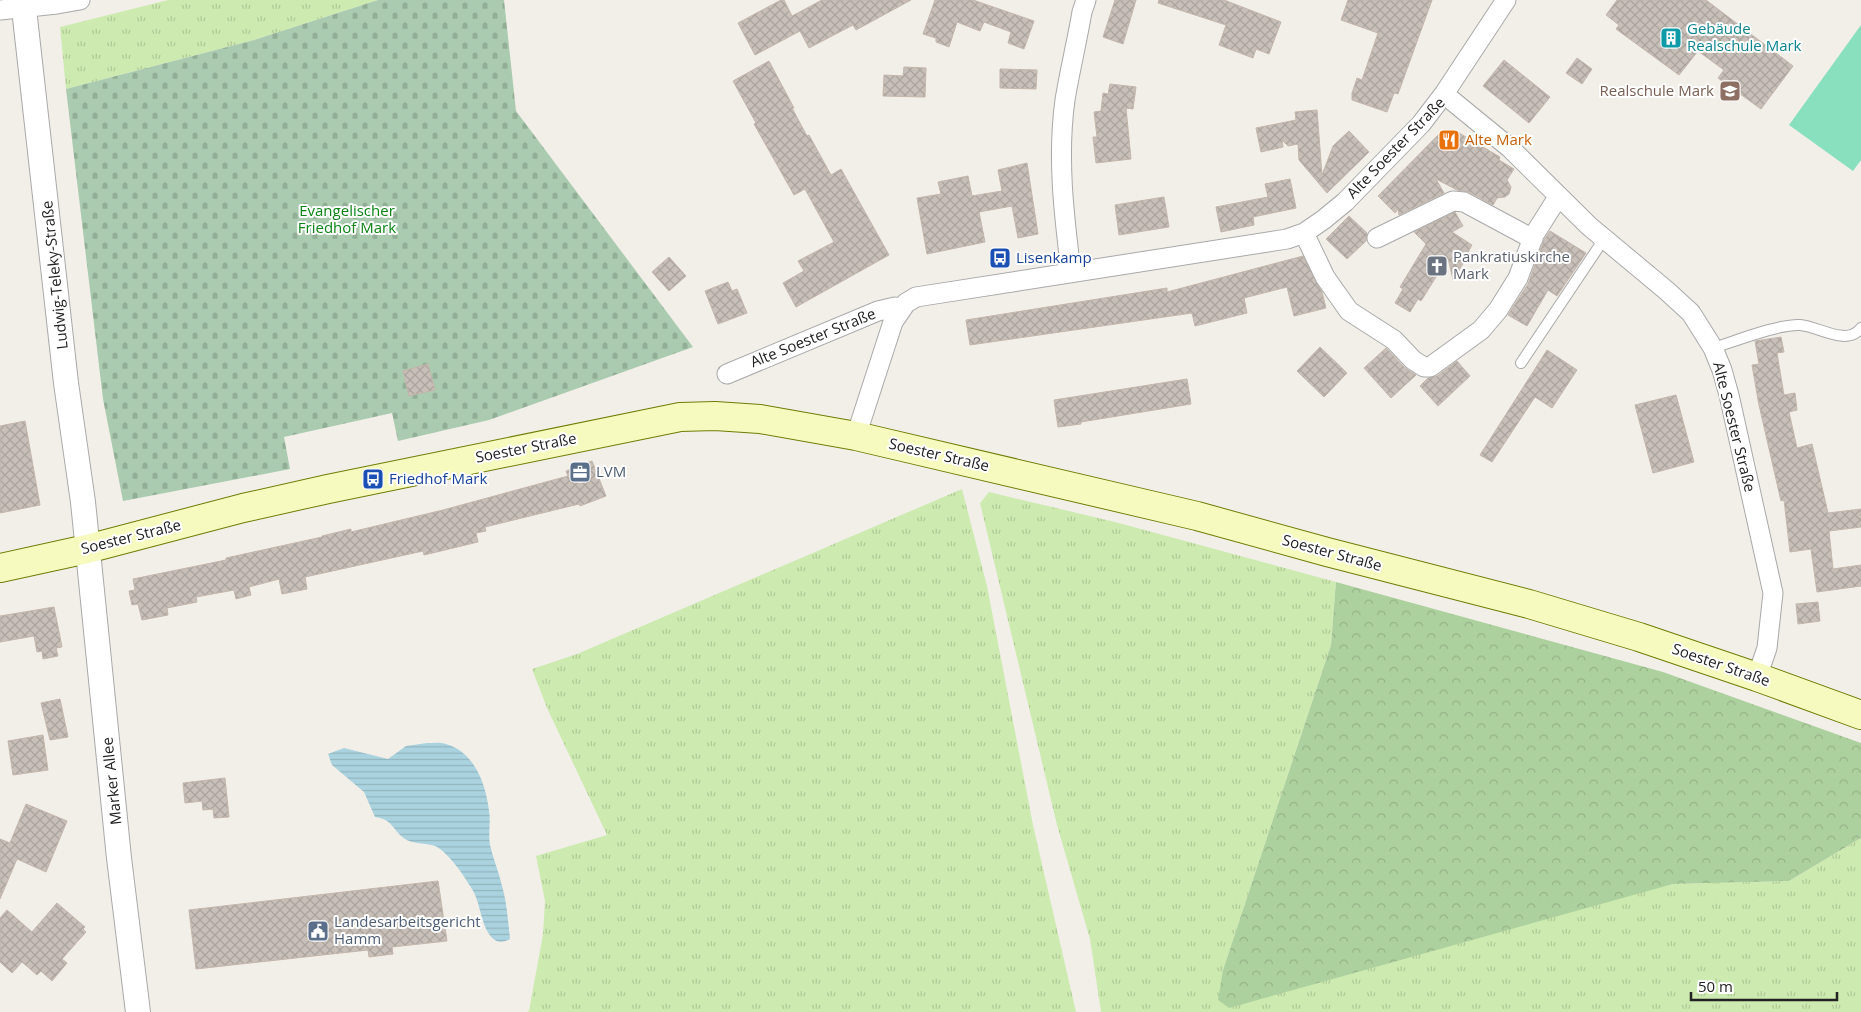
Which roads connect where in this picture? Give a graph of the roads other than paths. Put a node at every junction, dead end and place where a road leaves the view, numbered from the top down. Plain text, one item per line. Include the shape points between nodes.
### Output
1 (80, 0) edge
2 (1086, 0) edge
3 (1506, 0) edge
4 (23, 3) edge
5 (0, 10) edge
6 (1444, 94) junction
7 (1558, 197) junction
8 (1304, 233) junction
9 (1377, 238) dead end
10 (1533, 239) junction
11 (1604, 239) junction
12 (1071, 272) junction
13 (900, 310) junction
14 (1861, 328) edge
15 (1714, 348) junction
16 (1521, 363) dead end
17 (727, 374) dead end
18 (856, 436) junction
19 (87, 550) junction
20 (0, 568) edge
21 (1758, 677) junction
22 (1861, 715) edge
23 (138, 1012) edge

1 - 4 street via 57,4
2 - 12 street via 1065,100 1063,208
3 - 6 street
4 - 5 street
4 - 19 street, Ludwig-Teleky-Straße
6 - 7 street, Alte Soester Straße via 1510,148
6 - 8 street, Alte Soester Straße via 1421,124 1345,202
7 - 10 street
7 - 11 street, Alte Soester Straße
8 - 10 street via 1325,277 1349,311 1394,340 1424,367 1430,367 1466,341 1498,310 1518,278
8 - 12 street, Alte Soester Straße via 1287,239
9 - 10 street via 1453,201 1464,202
11 - 15 street, Alte Soester Straße via 1690,313
11 - 16 lane
12 - 13 street, Alte Soester Straße via 916,297
13 - 17 street, Alte Soester Straße via 895,307 878,311
13 - 18 street, Alte Soester Straße via 893,322
14 - 15 lane via 1857,334 1847,337 1804,325 1790,326
15 - 21 street, Alte Soester Straße via 1729,396 1773,593 1767,648
18 - 19 main road, Soester Straße via 760,419 680,418 319,490
18 - 21 main road, Soester Straße via 1197,516 1530,604
19 - 20 main road, Soester Straße
19 - 23 street, Marker Allee
21 - 22 main road, Soester Straße

